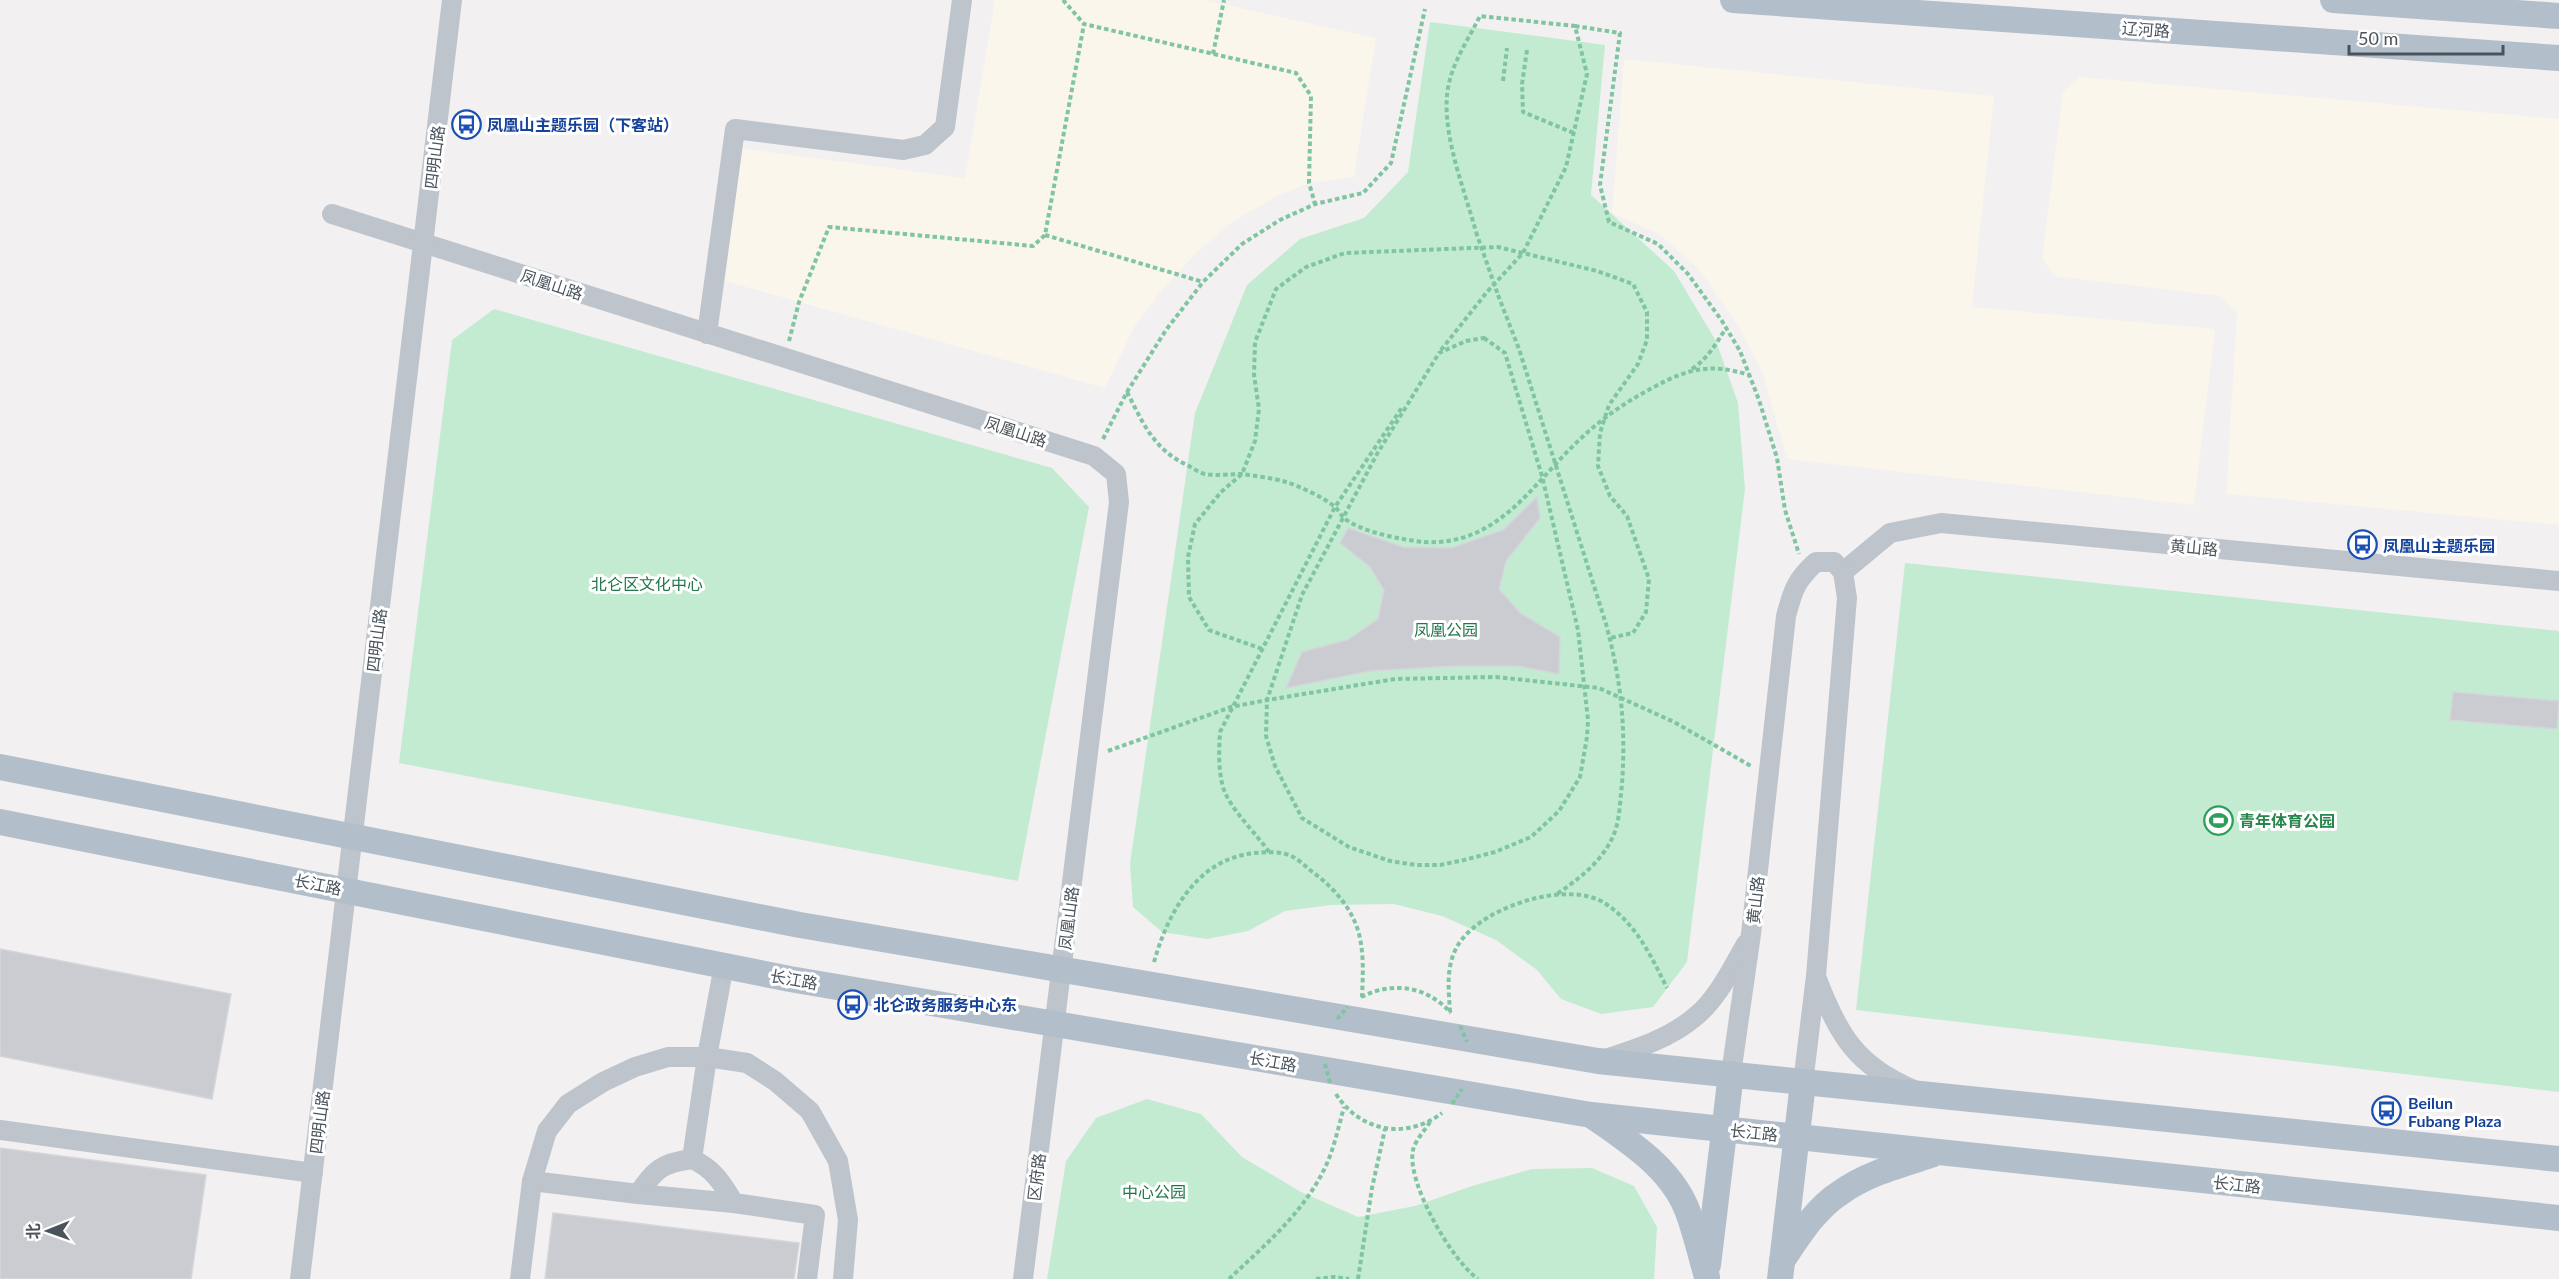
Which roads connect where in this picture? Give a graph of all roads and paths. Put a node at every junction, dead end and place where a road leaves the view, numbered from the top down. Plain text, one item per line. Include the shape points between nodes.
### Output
1 (452, 0) edge
2 (962, 0) edge
3 (1062, 0) edge
4 (1224, 0) edge
5 (1733, 0) edge
6 (2333, 0) edge
7 (1425, 9) dead end
8 (2559, 16) edge
9 (1084, 24) junction
10 (1575, 26) junction
11 (1507, 48) dead end
12 (1527, 50) dead end
13 (1213, 54) junction
14 (2559, 58) edge
15 (1503, 81) dead end
16 (1575, 134) junction
17 (1315, 204) junction
18 (332, 214) dead end
19 (1045, 235) junction
20 (423, 243) junction
21 (1523, 253) junction
22 (1203, 282) junction
23 (1726, 328) junction
24 (707, 333) junction
25 (1439, 353) junction
26 (785, 358) junction
27 (1688, 371) junction
28 (1749, 375) junction
29 (1127, 392) junction
30 (1606, 416) junction
31 (1094, 456) junction
32 (1555, 464) junction
33 (1242, 474) junction
34 (1542, 476) junction
35 (1335, 507) junction
36 (1344, 518) junction
37 (1805, 572) junction
38 (1843, 572) junction
39 (2559, 581) edge
40 (1610, 638) junction
41 (1262, 649) junction
42 (1584, 684) junction
43 (1622, 698) junction
44 (1267, 700) junction
45 (1231, 707) junction
46 (1087, 759) junction
47 (0, 767) edge
48 (1769, 775) junction
49 (0, 822) edge
50 (353, 835) junction
51 (1269, 852) junction
52 (347, 890) junction
53 (1557, 894) junction
54 (1751, 934) junction
55 (724, 965) junction
56 (1061, 970) junction
57 (1816, 976) junction
58 (1148, 984) junction
59 (1667, 988) dead end
60 (1362, 997) junction
61 (1450, 1012) junction
62 (1055, 1024) junction
63 (1332, 1030) dead end
64 (1326, 1052) dead end
65 (1467, 1054) dead end
66 (706, 1057) junction
67 (1598, 1061) junction
68 (1731, 1074) junction
69 (1048, 1076) joint
70 (1803, 1083) junction
71 (1462, 1089) dead end
72 (1931, 1096) junction
73 (1344, 1107) junction
74 (1591, 1115) junction
75 (1430, 1122) junction
76 (1385, 1129) junction
77 (1724, 1129) junction
78 (0, 1130) edge
79 (1797, 1137) junction
80 (1941, 1152) junction
81 (692, 1159) junction
82 (2559, 1159) edge
83 (313, 1173) junction
84 (532, 1180) junction
85 (638, 1194) junction
86 (734, 1203) junction
87 (815, 1215) junction
88 (2559, 1218) edge
89 (848, 1220) junction
90 (1781, 1270) edge
91 (1707, 1278) edge
92 (300, 1279) edge
93 (520, 1279) edge
94 (807, 1279) edge
95 (843, 1279) edge
96 (1023, 1279) edge
97 (1229, 1279) edge
98 (1317, 1279) edge
99 (1349, 1279) edge
100 (1358, 1279) edge
101 (1478, 1279) edge

1 - 20 street, 四明山路
2 - 24 street via 945,127 925,145 903,150 735,129
3 - 9 path
4 - 13 path
5 - 14 main road, 辽河路
6 - 8 main road
7 - 17 path via 1391,163 1364,193
9 - 13 path
9 - 19 path
10 - 16 path via 1587,74
10 - 23 path via 1620,33 1600,185 1610,222 1658,244 1688,274
10 - 32 path, bridge via 1480,16 1450,79 1446,112 1485,260 1519,349
11 - 15 path
12 - 16 path via 1523,112
13 - 17 path via 1296,73 1311,96 1310,183
16 - 21 path via 1566,167
17 - 22 path via 1280,219 1242,244
18 - 20 street, 凤凰山路
19 - 22 path
19 - 26 path via 1033,246 829,227 799,302
20 - 24 street, 凤凰山路
20 - 50 street, 四明山路
21 - 25 path
21 - 30 path via 1633,284 1647,312 1647,340 1638,364 1623,382
21 - 33 path via 1498,247 1345,253 1306,267 1276,289 1255,342 1259,409 1255,441
22 - 29 path via 1166,330
23 - 27 path via 1713,350
23 - 28 path
24 - 26 street, 凤凰山路
25 - 34 path via 1484,338 1505,352
25 - 35 path
25 - 36 path via 1377,454
26 - 31 street, 凤凰山路
27 - 28 path via 1707,367
27 - 30 path via 1638,395
28 - 37 path via 1777,458 1785,510
29 - 31 path
29 - 33 path via 1149,436 1173,459 1205,474
30 - 32 path
30 - 40 path via 1600,434 1598,466 1610,496 1627,516 1649,579 1646,612 1633,633
31 - 46 street, 凤凰山路 via 1116,474 1119,502
32 - 34 path
32 - 40 path
33 - 35 path via 1286,482
33 - 41 path via 1195,524 1188,557 1190,597 1209,630
34 - 36 path via 1524,500 1500,519 1480,531 1453,539 1397,539
34 - 42 path via 1578,630
35 - 36 path
35 - 41 path
36 - 44 path via 1302,595
37 - 38 street via 1816,562 1834,562
37 - 48 street, 黄山路 via 1794,586 1786,616
38 - 39 street, 黄山路 via 1890,533 1941,524
38 - 57 street via 1847,598
40 - 43 path
41 - 45 path
42 - 43 path
42 - 44 path via 1496,677 1395,679
42 - 44 path via 1588,720 1580,777 1559,812 1531,837 1495,852 1440,865 1390,861 1349,847 1302,818 1266,736
43 - 48 path
43 - 53 path via 1625,741 1614,835 1587,872
44 - 45 path
45 - 46 path
45 - 51 path via 1220,732 1224,788 1232,805
46 - 56 street, 凤凰山路
47 - 50 main road
48 - 54 street, 黄山路
49 - 52 main road, 长江路
50 - 52 street, 四明山路
50 - 56 main road via 800,925
51 - 58 path via 1239,855 1213,867 1192,886 1162,932
51 - 60 path via 1292,856 1326,882 1345,905 1355,922 1361,950
52 - 55 main road, 长江路
52 - 83 street, 四明山路
53 - 59 path via 1579,892 1605,902 1635,929
53 - 61 path via 1501,910 1472,929 1454,951 1448,973
54 - 67 street via 1726,978 1698,1015 1676,1031
54 - 68 street, 黄山路
55 - 62 main road, 长江路
55 - 66 street
56 - 58 main road
56 - 62 street, 凤凰山路
57 - 70 street
57 - 72 street via 1843,1037 1862,1057 1880,1072
58 - 67 main road
60 - 61 path via 1374,990 1398,987 1421,991 1442,1002
60 - 63 path, bridge via 1353,1001
61 - 65 path, bridge via 1458,1020 1467,1042
62 - 69 street, 凤凰山路
62 - 74 main road, 长江路
64 - 73 path, bridge via 1331,1087
66 - 81 street
66 - 84 street via 668,1057 635,1067 568,1104 547,1131
66 - 89 street via 747,1063 776,1081 810,1111 838,1161
67 - 68 main road
68 - 70 main road
68 - 77 main road, 黄山路
69 - 96 street, 区府路
70 - 72 main road
70 - 79 main road
71 - 75 path, bridge via 1449,1108
72 - 82 main road
73 - 76 path via 1362,1122
73 - 97 path via 1329,1160 1314,1189 1289,1222
74 - 77 main road, 长江路
74 - 91 main road via 1663,1171 1678,1192 1689,1213
75 - 76 path via 1408,1130
75 - 101 path via 1413,1150 1416,1185 1451,1250
76 - 100 path
77 - 79 main road, 长江路
77 - 91 main road, 黄山路
78 - 83 street
79 - 80 main road, 长江路
79 - 90 main road
80 - 88 main road, 长江路
80 - 90 main road via 1868,1178 1839,1193 1806,1226
81 - 85 street via 671,1162 654,1171
81 - 86 street via 714,1172
83 - 92 street, 四明山路
84 - 85 street
84 - 93 street
85 - 86 street
86 - 87 street
87 - 89 street
87 - 94 street
89 - 95 street
98 - 99 path

